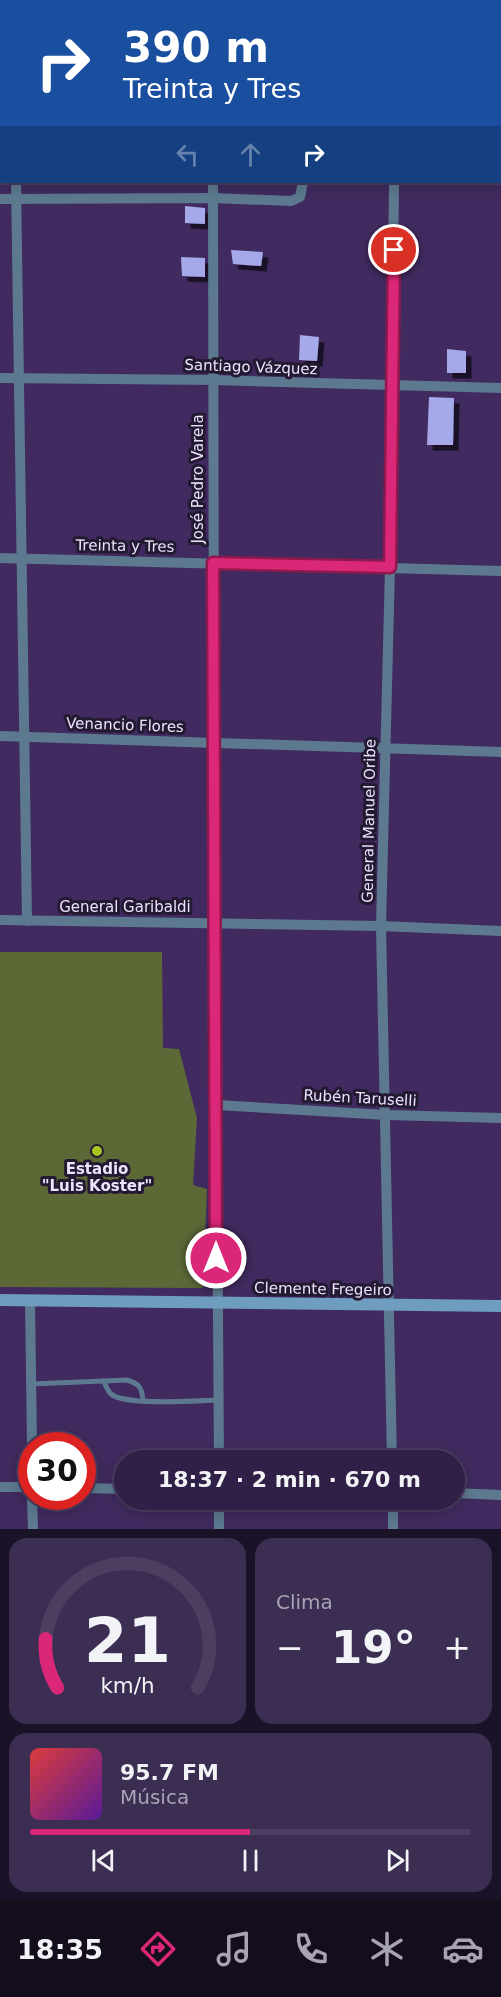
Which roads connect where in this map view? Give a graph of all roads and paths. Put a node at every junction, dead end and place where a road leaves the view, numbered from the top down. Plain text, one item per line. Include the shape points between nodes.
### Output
1 (16, 183) edge
2 (213, 183) edge
3 (303, 183) edge
4 (394, 183) edge
5 (213, 198) junction
6 (16, 199) junction
7 (0, 200) edge
8 (19, 377) junction
9 (0, 378) edge
10 (213, 380) junction
11 (392, 386) junction
12 (501, 388) edge
13 (0, 558) edge
14 (23, 559) junction
15 (213, 563) junction
16 (390, 567) junction
17 (501, 571) edge
18 (0, 736) edge
19 (25, 737) junction
20 (214, 744) junction
21 (386, 748) junction
22 (501, 752) edge
23 (0, 920) edge
24 (27, 921) junction
25 (216, 922) junction
26 (381, 926) junction
27 (501, 931) edge
28 (217, 1105) junction
29 (387, 1115) junction
30 (501, 1118) edge
31 (0, 1300) edge
32 (30, 1300) junction
33 (216, 1302) junction
34 (389, 1305) junction
35 (501, 1306) edge
36 (104, 1381) junction
37 (32, 1384) junction
38 (218, 1400) junction
39 (143, 1401) junction
40 (32, 1432) edge
41 (219, 1450) edge
42 (392, 1450) edge
43 (0, 1486) edge
44 (18, 1487) edge
45 (96, 1488) edge
46 (114, 1489) edge
47 (465, 1494) edge
48 (501, 1495) edge
49 (32, 1510) edge
50 (219, 1510) edge
51 (393, 1510) edge
52 (33, 1529) edge
53 (219, 1529) edge
54 (393, 1529) edge

1 - 6 street
2 - 5 street, José Pedro Varela
3 - 5 street via 300,197 291,201
4 - 11 street, General Manuel Oribe
5 - 6 street
5 - 10 street, José Pedro Varela
6 - 7 street
6 - 8 street
8 - 9 street, Santiago Vázquez
8 - 10 street, Santiago Vázquez
8 - 14 street
10 - 11 street, Santiago Vázquez
10 - 15 street, José Pedro Varela
11 - 12 street, Santiago Vázquez
11 - 16 street, General Manuel Oribe
13 - 14 street, Treinta y Tres
14 - 15 street, Treinta y Tres
14 - 19 street
15 - 16 street, Treinta y Tres
15 - 20 street, José Pedro Varela
16 - 17 street, Treinta y Tres
16 - 21 street, General Manuel Oribe
18 - 19 street, Venancio Flores
19 - 20 street, Venancio Flores
19 - 24 street
20 - 21 street, Venancio Flores
20 - 25 street, José Pedro Varela
21 - 22 street, Venancio Flores
21 - 26 street, General Manuel Oribe
23 - 24 street, General Garibaldi
24 - 25 street, General Garibaldi
25 - 26 street, General Garibaldi
25 - 28 street, José Pedro Varela
26 - 27 street, General Garibaldi
26 - 29 street, General Manuel Oribe
28 - 29 street, Rubén Taruselli
28 - 33 street, José Pedro Varela
29 - 30 street, Rubén Taruselli
29 - 34 street, General Manuel Oribe
31 - 32 street, Clemente Fregeiro
32 - 33 street, Clemente Fregeiro
32 - 37 street
33 - 34 street, Clemente Fregeiro
33 - 38 street, José Pedro Varela
34 - 35 street, Clemente Fregeiro
34 - 42 street, General Manuel Oribe
36 - 37 lane
36 - 39 lane via 113,1396
36 - 39 lane via 137,1383 142,1388
37 - 40 street
38 - 39 lane
38 - 41 street, José Pedro Varela
43 - 44 street
45 - 46 street
47 - 48 street
49 - 52 street
50 - 53 street
51 - 54 street

